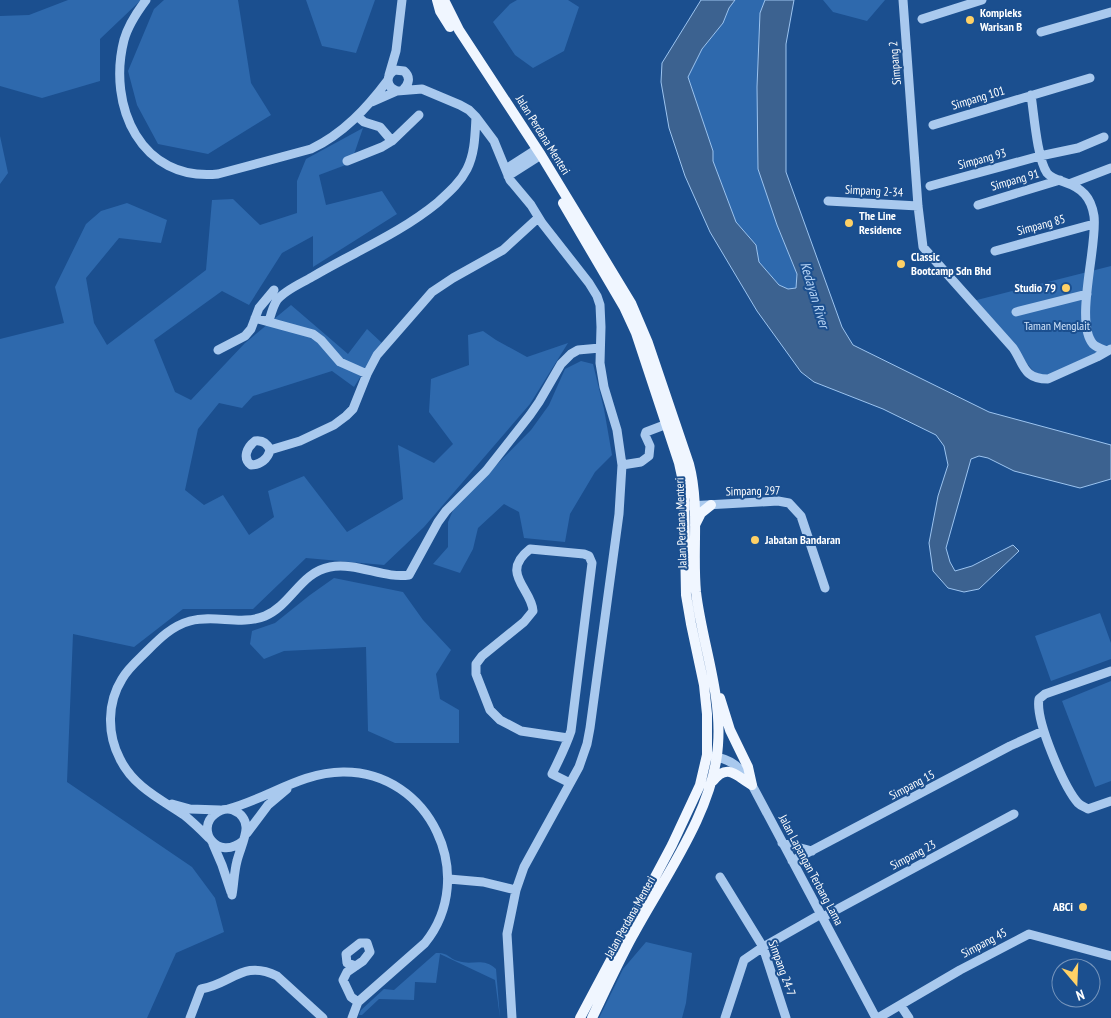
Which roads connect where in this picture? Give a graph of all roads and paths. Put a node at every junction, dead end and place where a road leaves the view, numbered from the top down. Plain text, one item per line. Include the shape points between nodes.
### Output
1 (146, 0) edge
2 (402, 0) edge
3 (436, 0) edge
4 (444, 0) edge
5 (903, 0) edge
6 (982, 0) edge
7 (1111, 12) edge
8 (922, 19) dead end
9 (1041, 32) dead end
10 (396, 51) junction
11 (406, 74) junction
12 (388, 78) junction
13 (1090, 78) dead end
14 (422, 89) junction
15 (400, 90) junction
16 (1031, 95) junction
17 (370, 104) junction
18 (419, 115) dead end
19 (357, 116) junction
20 (476, 117) junction
21 (933, 125) dead end
22 (1104, 137) dead end
23 (392, 141) junction
24 (537, 154) junction
25 (1040, 156) junction
26 (347, 161) dead end
27 (1111, 168) edge
28 (507, 173) junction
29 (1060, 180) junction
30 (1069, 184) junction
31 (930, 186) dead end
32 (828, 200) dead end
33 (978, 205) dead end
34 (918, 206) junction
35 (538, 218) junction
36 (1094, 224) junction
37 (995, 250) dead end
38 (274, 290) dead end
39 (1087, 294) junction
40 (1016, 312) dead end
41 (255, 318) junction
42 (269, 321) junction
43 (600, 348) junction
44 (218, 350) dead end
45 (1109, 350) edge
46 (367, 374) junction
47 (667, 424) junction
48 (270, 450) dead end
49 (622, 465) junction
50 (694, 487) junction
51 (711, 505) junction
52 (690, 506) junction
53 (695, 525) junction
54 (826, 588) dead end
55 (586, 624) junction
56 (604, 626) junction
57 (710, 669) junction
58 (1111, 671) edge
59 (1043, 731) junction
60 (568, 738) junction
61 (712, 756) junction
62 (302, 780) junction
63 (570, 783) junction
64 (712, 783) junction
65 (752, 785) junction
66 (162, 801) junction
67 (1111, 801) edge
68 (225, 810) junction
69 (1014, 814) dead end
70 (244, 837) junction
71 (211, 840) junction
72 (782, 843) junction
73 (812, 851) junction
74 (792, 861) junction
75 (720, 877) dead end
76 (449, 879) junction
77 (516, 890) junction
78 (822, 915) junction
79 (763, 947) junction
80 (1111, 956) edge
81 (356, 966) dead end
82 (358, 1002) junction
83 (901, 1006) junction
84 (190, 1018) edge
85 (323, 1018) edge
86 (352, 1018) edge
87 (512, 1018) edge
88 (580, 1018) edge
89 (592, 1018) edge
90 (725, 1018) edge
91 (786, 1018) edge
92 (877, 1018) edge
93 (909, 1018) edge

1 - 19 street via 124,40 121,89 128,123 157,160 188,173 218,174 311,149 325,143
2 - 10 street
3 - 24 main road, Jalan Perdana Menteri via 446,21
4 - 24 main road, Jalan Perdana Menteri via 459,30
5 - 34 street, Simpang 2
6 - 8 street
7 - 9 street
10 - 11 street
10 - 12 street
11 - 12 street via 395,70
11 - 14 street
11 - 15 street via 409,81
12 - 15 street via 390,87
12 - 17 street
13 - 16 street, Simpang 101
14 - 15 street
14 - 20 street via 460,105
15 - 17 street
16 - 21 street, Simpang 101
16 - 25 street
17 - 19 street
18 - 23 street
19 - 23 street via 364,122 380,126
20 - 28 street via 494,141
20 - 42 street via 473,153 467,170 447,194 401,230 287,292 278,299
22 - 25 street, Simpang 93 via 1078,148
23 - 26 street
24 - 28 street
24 - 47 main road, Jalan Perdana Menteri via 624,307
24 - 50 main road, Jalan Perdana Menteri via 638,317 690,464
25 - 29 street via 1047,173
25 - 31 street, Simpang 93
27 - 30 street
28 - 35 street
29 - 30 street
29 - 33 street, Simpang 91
30 - 36 street via 1087,195
32 - 34 street, Simpang 2-34
34 - 45 street, Simpang 2 via 924,247 1013,348 1020,364 1031,374 1048,379
35 - 43 street via 597,296 601,314
35 - 46 street via 503,250 432,292 378,356
36 - 37 street, Simpang 85
36 - 39 street
38 - 41 street
39 - 40 street
39 - 45 street via 1090,339 1098,348
41 - 42 street
41 - 44 street via 245,336
42 - 46 street via 312,334 340,362
43 - 49 street via 602,376 617,430
43 - 66 street via 578,350 565,358 530,415 438,522 409,575 329,567 316,572 284,603 264,617 189,621 167,632 132,665 115,692 111,705 111,732 126,770 141,787
46 - 48 street via 353,409 346,416 300,440
47 - 49 street via 646,432 650,452 646,459
47 - 52 main road, Jalan Perdana Menteri
49 - 56 street
50 - 51 main road via 702,500
50 - 52 main road, Jalan Perdana Menteri
51 - 52 street, Simpang 297
51 - 53 main road via 701,513
51 - 54 street, Simpang 297 via 788,503 801,516
52 - 53 main road, Jalan Perdana Menteri
52 - 61 main road, Jalan Perdana Menteri via 686,595 706,693
53 - 57 main road, Jalan Perdana Menteri via 696,594
55 - 56 street
55 - 60 street
55 - 60 street via 592,563 589,556 530,549 517,570 533,611 476,664 476,674 490,710 500,720 521,731
56 - 63 street via 587,744
57 - 61 main road, Jalan Perdana Menteri via 718,721
57 - 65 main road
58 - 59 street via 1039,699
59 - 67 street via 1079,805 1088,809
59 - 73 street, Simpang 15
60 - 63 street via 552,774
61 - 64 main road, Jalan Perdana Menteri
61 - 65 street, Jalan Lapangan Terbang Lama via 742,769
61 - 88 main road, Jalan Perdana Menteri via 681,826
62 - 68 street
62 - 70 street via 268,805
62 - 76 street via 324,773 344,772 365,774 395,785 422,809 434,826 444,847
63 - 77 street via 524,867
64 - 65 main road via 722,773 730,772
64 - 89 main road, Jalan Perdana Menteri via 691,831 631,938
65 - 72 street, Jalan Lapangan Terbang Lama
66 - 68 street via 190,809
66 - 71 street via 196,824
68 - 70 street via 234,811 244,820
68 - 71 street via 209,821 207,827
69 - 78 street, Simpang 23
70 - 71 street via 236,846 228,848 220,847
70 - 71 street via 236,863 232,895
72 - 73 street
72 - 74 street, Jalan Lapangan Terbang Lama
73 - 74 street, Simpang 15
74 - 78 street, Jalan Lapangan Terbang Lama
75 - 79 street, Simpang 24-7
76 - 77 street
76 - 82 street via 445,906 433,933
77 - 87 street via 507,934
78 - 79 street, Simpang 23
78 - 92 street, Jalan Lapangan Terbang Lama
79 - 90 street, Simpang 23 via 744,960
79 - 91 street, Simpang 24-7
80 - 83 street, Simpang 45 via 1029,934
81 - 82 street via 346,972 343,980 351,997
82 - 86 street
83 - 92 street, Simpang 45
83 - 93 street
84 - 85 street via 201,989 216,986 253,969 277,976

